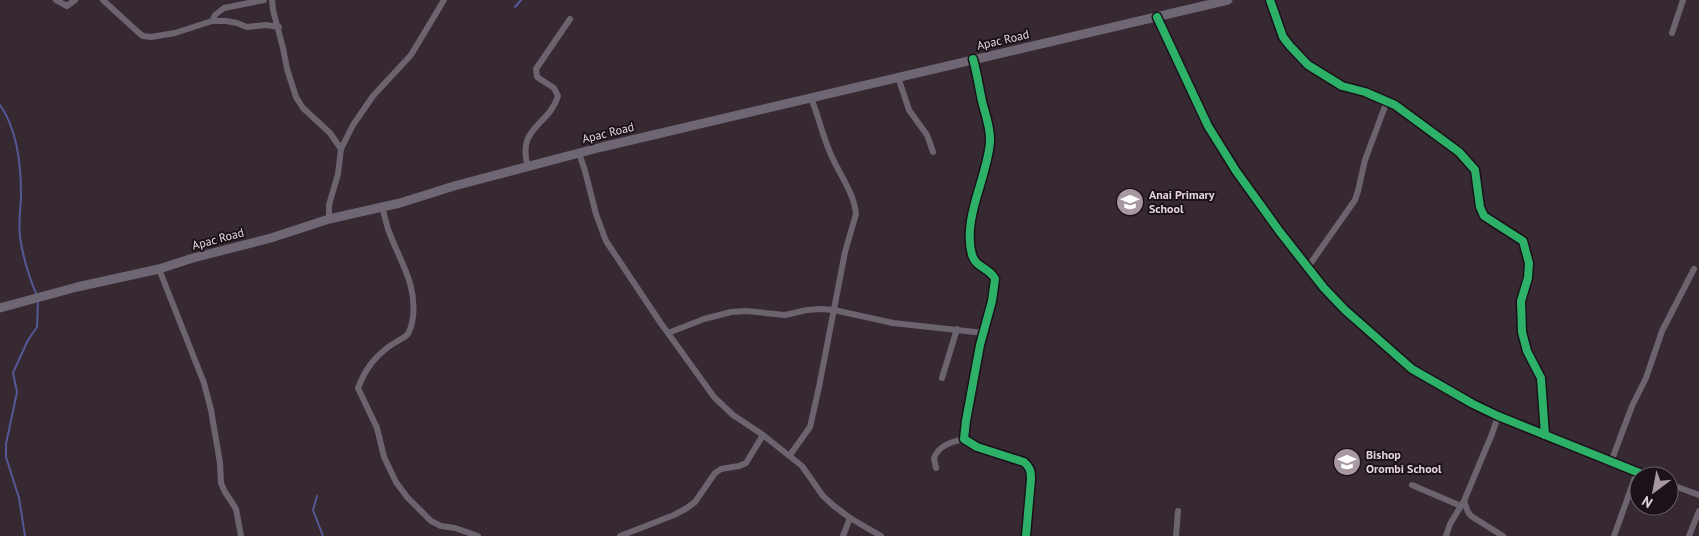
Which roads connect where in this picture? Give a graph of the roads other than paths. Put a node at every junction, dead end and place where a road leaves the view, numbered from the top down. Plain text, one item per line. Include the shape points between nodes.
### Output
1 (56, 0) edge
2 (75, 0) edge
3 (103, 0) edge
4 (264, 0) edge
5 (272, 0) edge
6 (444, 0) edge
7 (1228, 0) edge
8 (1270, 0) edge
9 (1683, 0) edge
10 (1157, 17) junction
11 (570, 19) dead end
12 (212, 21) junction
13 (278, 28) junction
14 (1672, 33) dead end
15 (973, 59) junction
16 (898, 77) junction
17 (811, 98) junction
18 (1387, 101) junction
19 (341, 149) junction
20 (933, 152) dead end
21 (579, 153) junction
22 (528, 167) junction
23 (382, 206) junction
24 (329, 219) junction
25 (1308, 267) junction
26 (159, 269) junction
27 (1694, 269) dead end
28 (0, 308) edge
29 (834, 310) junction
30 (957, 330) junction
31 (984, 332) junction
32 (668, 334) junction
33 (942, 378) dead end
34 (1498, 416) junction
35 (763, 435) junction
36 (1545, 435) junction
37 (964, 439) junction
38 (790, 455) junction
39 (1611, 462) junction
40 (936, 468) dead end
41 (1629, 469) edge
42 (1412, 485) dead end
43 (1679, 488) edge
44 (1629, 494) edge
45 (1699, 496) edge
46 (1463, 504) junction
47 (1178, 511) dead end
48 (1699, 511) edge
49 (850, 518) junction
50 (241, 536) edge
51 (478, 536) edge
52 (620, 536) edge
53 (843, 536) edge
54 (881, 536) edge
55 (1026, 536) edge
56 (1176, 536) edge
57 (1446, 536) edge
58 (1503, 536) edge
59 (1614, 536) edge
60 (1689, 536) edge

1 - 2 street via 67,6
3 - 12 street via 143,36 175,33
4 - 12 street via 224,8
5 - 13 street
6 - 19 street via 411,55 364,107
7 - 10 main road, Apac Road
8 - 18 street via 1284,37 1308,65 1342,86
9 - 14 street
10 - 15 main road, Apac Road
10 - 25 street via 1208,126 1263,209
11 - 22 street via 536,69 537,77 554,88 558,96 525,146
12 - 13 street
13 - 19 street via 296,97
15 - 16 main road, Apac Road
15 - 31 street via 990,142 971,230 972,255 979,266 990,271 995,279
16 - 17 main road, Apac Road
16 - 20 street via 909,110 927,135
17 - 21 main road, Apac Road
17 - 29 street via 855,209
18 - 25 street via 1365,160 1357,195
18 - 36 street via 1471,164 1484,216 1525,243 1529,264 1521,301 1522,332 1541,378
19 - 24 street
21 - 22 main road, Apac Road
21 - 32 street via 606,241
22 - 23 main road, Apac Road
23 - 24 main road, Apac Road
23 - 51 street via 388,229 411,282 412,324 406,336 372,362 358,388 377,428 384,457 407,497 431,521
24 - 26 main road, Apac Road
25 - 34 street via 1345,310 1412,369
26 - 28 main road, Apac Road via 77,286
26 - 50 street via 204,383 212,410 221,483 236,509
27 - 39 street via 1662,331
29 - 30 street via 893,323
29 - 32 street via 807,310 785,316 731,312
29 - 38 street via 810,427
30 - 31 street
30 - 33 street
31 - 37 street
32 - 35 street via 721,406
34 - 36 street
34 - 46 street
35 - 38 street
35 - 52 street via 746,463 715,473 688,508
36 - 39 street
37 - 40 street via 939,449 934,458
37 - 55 street via 1029,466 1031,479
38 - 49 street via 809,474 823,496
39 - 41 street
42 - 46 street
43 - 45 street
44 - 59 street
46 - 57 street
46 - 58 street via 1471,516
47 - 56 street
48 - 60 street
49 - 53 street
49 - 54 street

